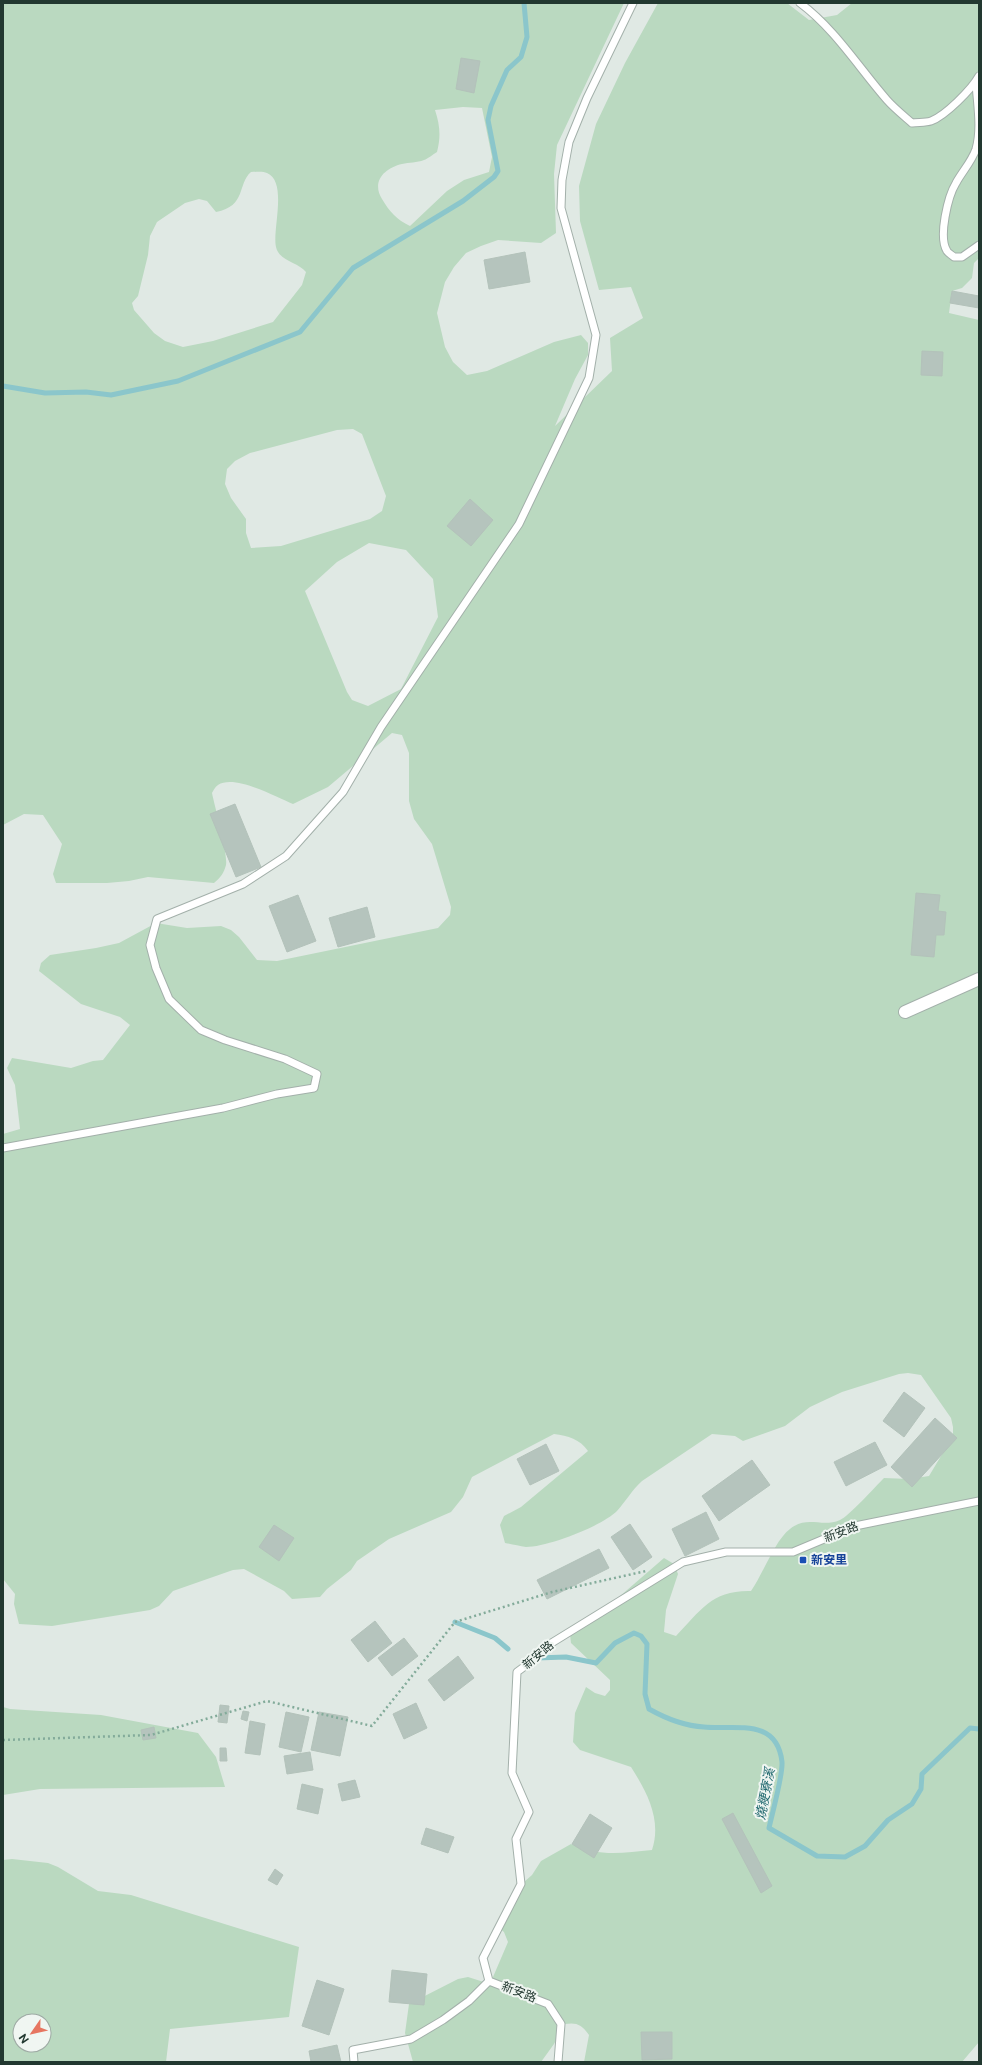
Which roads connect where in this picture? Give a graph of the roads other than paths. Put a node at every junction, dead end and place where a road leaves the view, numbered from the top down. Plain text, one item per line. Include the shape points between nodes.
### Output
1 (633, 3) edge
2 (800, 3) edge
3 (977, 79) edge
4 (978, 140) edge
5 (979, 244) edge
6 (979, 980) edge
7 (904, 1012) dead end
8 (3, 1148) edge
9 (979, 1501) edge
10 (489, 1981) junction
11 (354, 2062) edge
12 (558, 2062) edge

1 - 8 lane via 572,134 562,180 561,208 596,335 589,378 519,524 381,727 343,792 286,856 243,884 157,919 150,945 169,999 201,1030 285,1059 317,1074 314,1088 277,1094 223,1108
2 - 3 lane via 812,12 888,101 912,123 932,121 951,107
3 - 4 lane
4 - 5 lane via 976,150 955,184 946,210 944,234 946,251 954,257 962,257
6 - 7 street
9 - 10 lane, 新安路 via 855,1526 793,1552 726,1552 683,1562 544,1647 536,1658 517,1672 512,1773 529,1812 516,1839 521,1884 483,1958
10 - 11 lane via 469,2001 411,2039 353,2050
10 - 12 lane, 新安路 via 548,2004 561,2024

